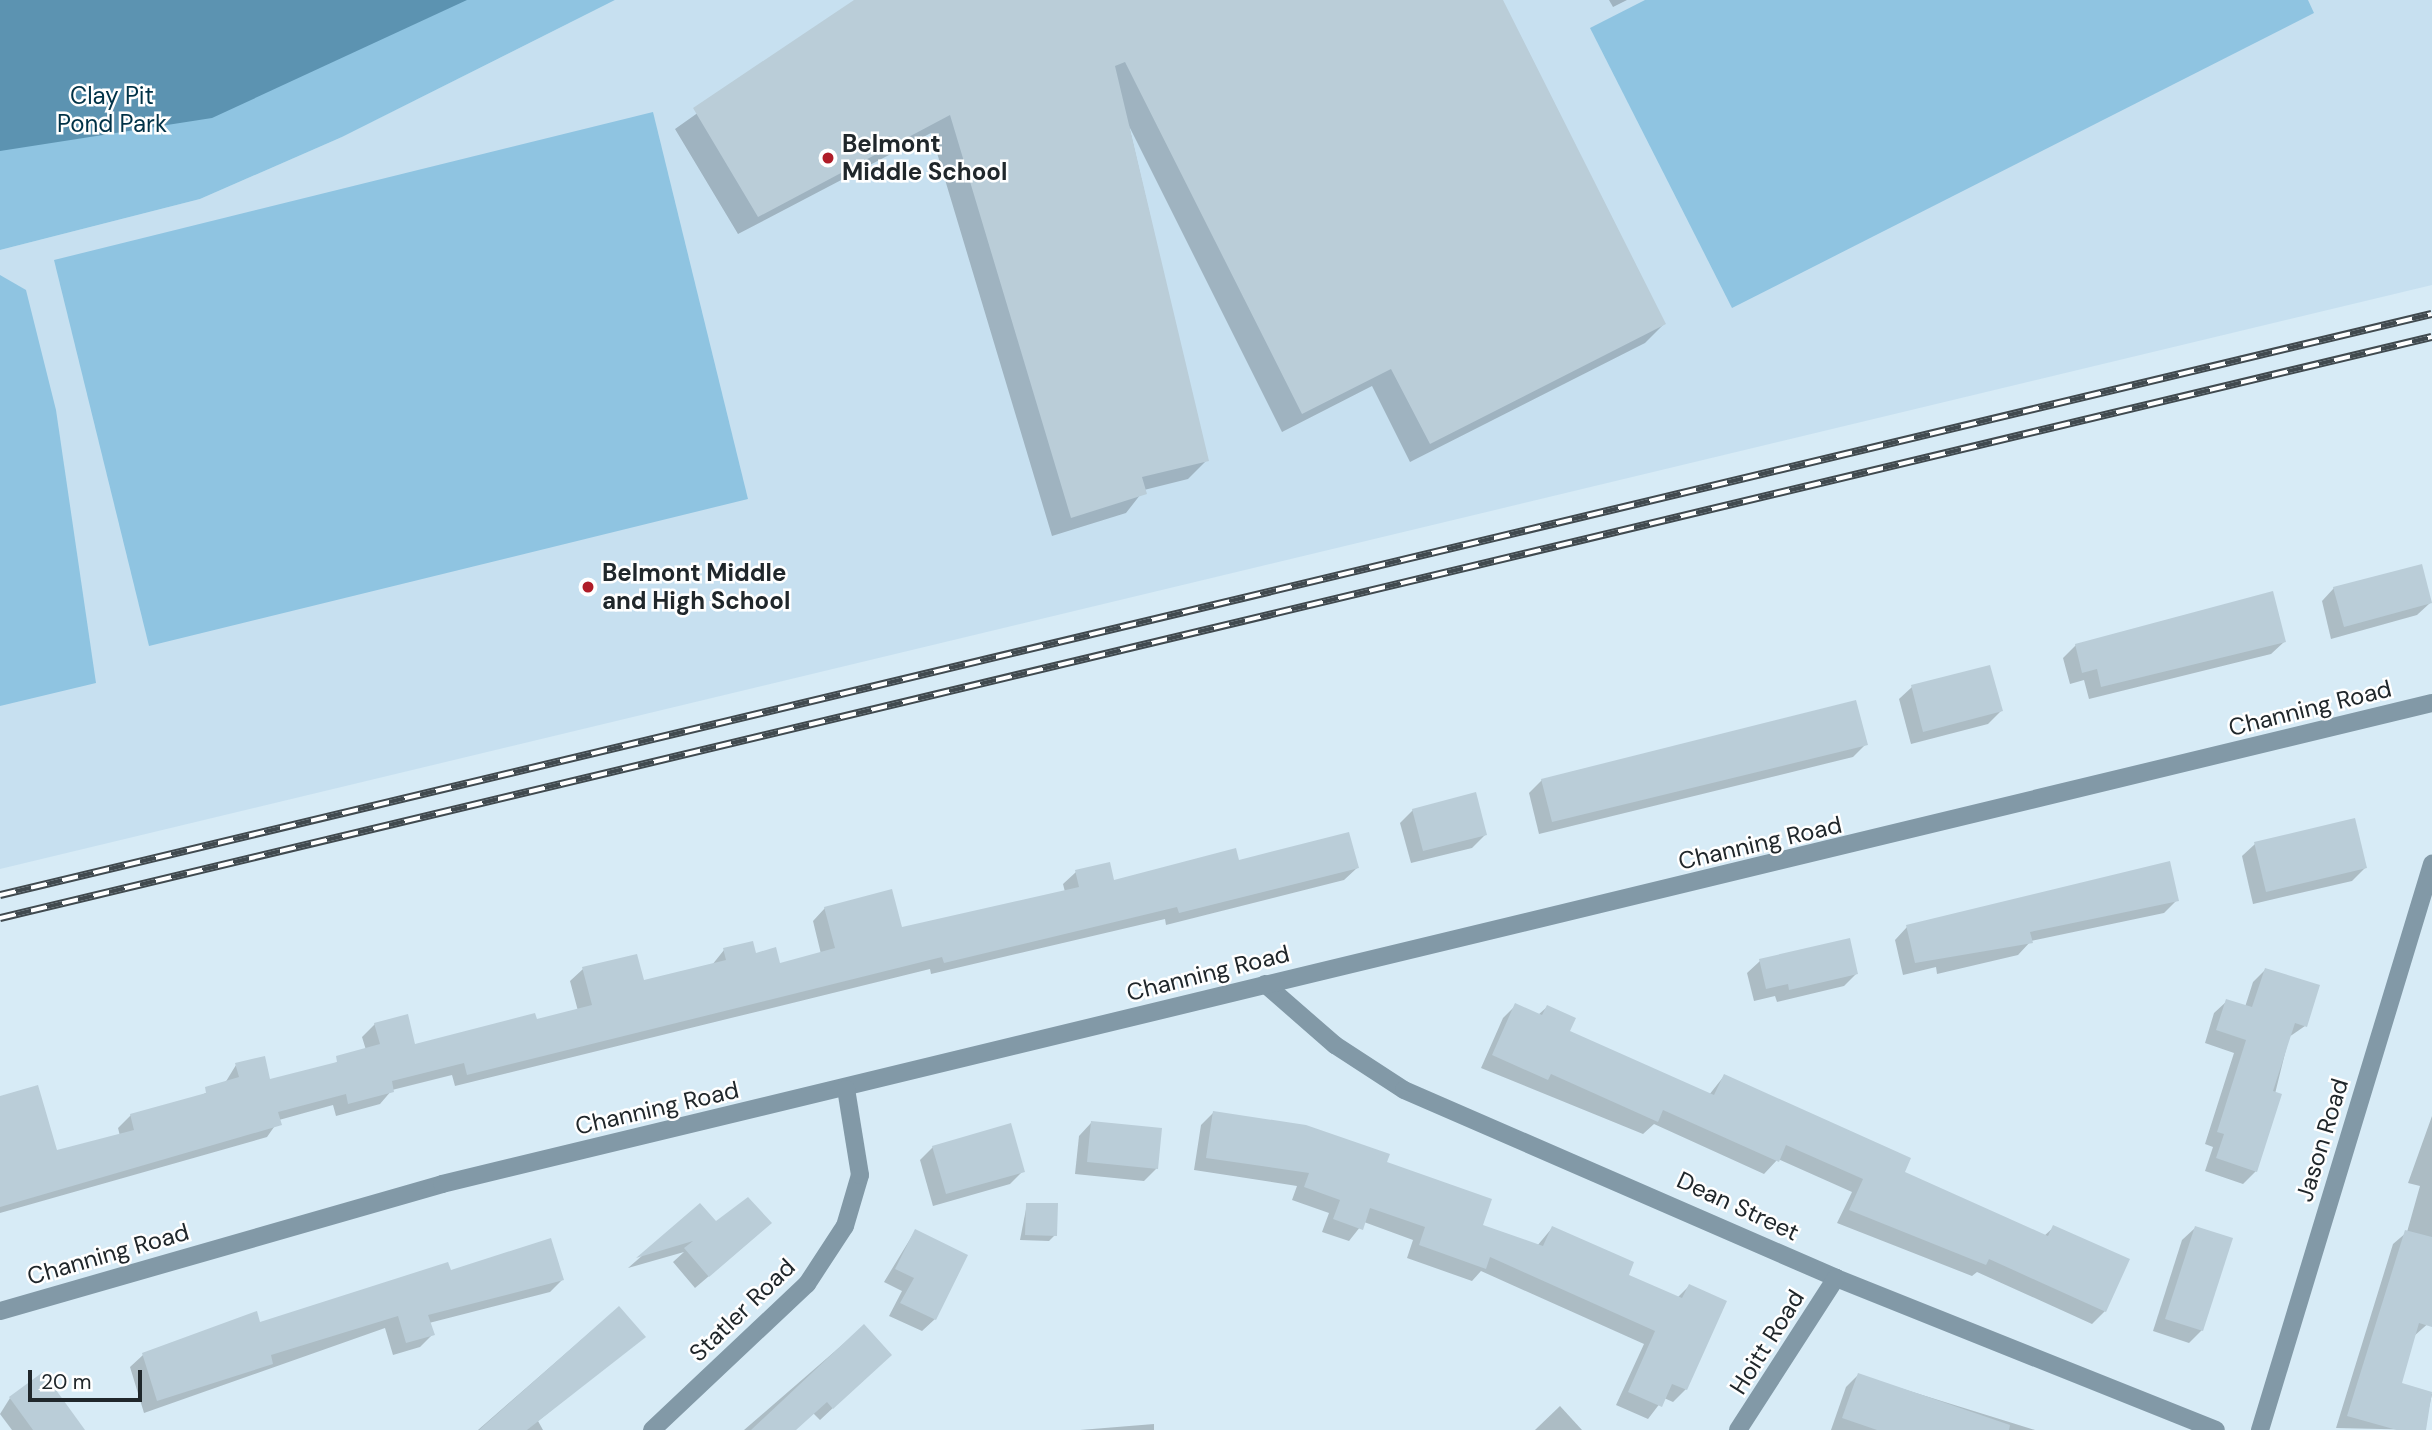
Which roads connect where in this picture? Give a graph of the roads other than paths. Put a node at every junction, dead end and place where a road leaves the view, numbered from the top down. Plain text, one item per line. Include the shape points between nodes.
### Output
1 (2432, 703) edge
2 (2432, 864) edge
3 (1265, 984) junction
4 (846, 1089) junction
5 (1836, 1278) junction
6 (0, 1311) edge
7 (652, 1430) edge
8 (1738, 1430) edge
9 (2216, 1430) edge
10 (2260, 1430) edge

1 - 3 street, Channing Road
2 - 10 street, Jason Road
3 - 4 street, Channing Road
3 - 5 street, Dean Street via 1335,1045 1404,1090
4 - 6 street, Channing Road via 442,1184
4 - 7 street, Statler Road via 860,1175 845,1226 807,1284
5 - 8 street, Hoitt Road
5 - 9 street, Dean Street

